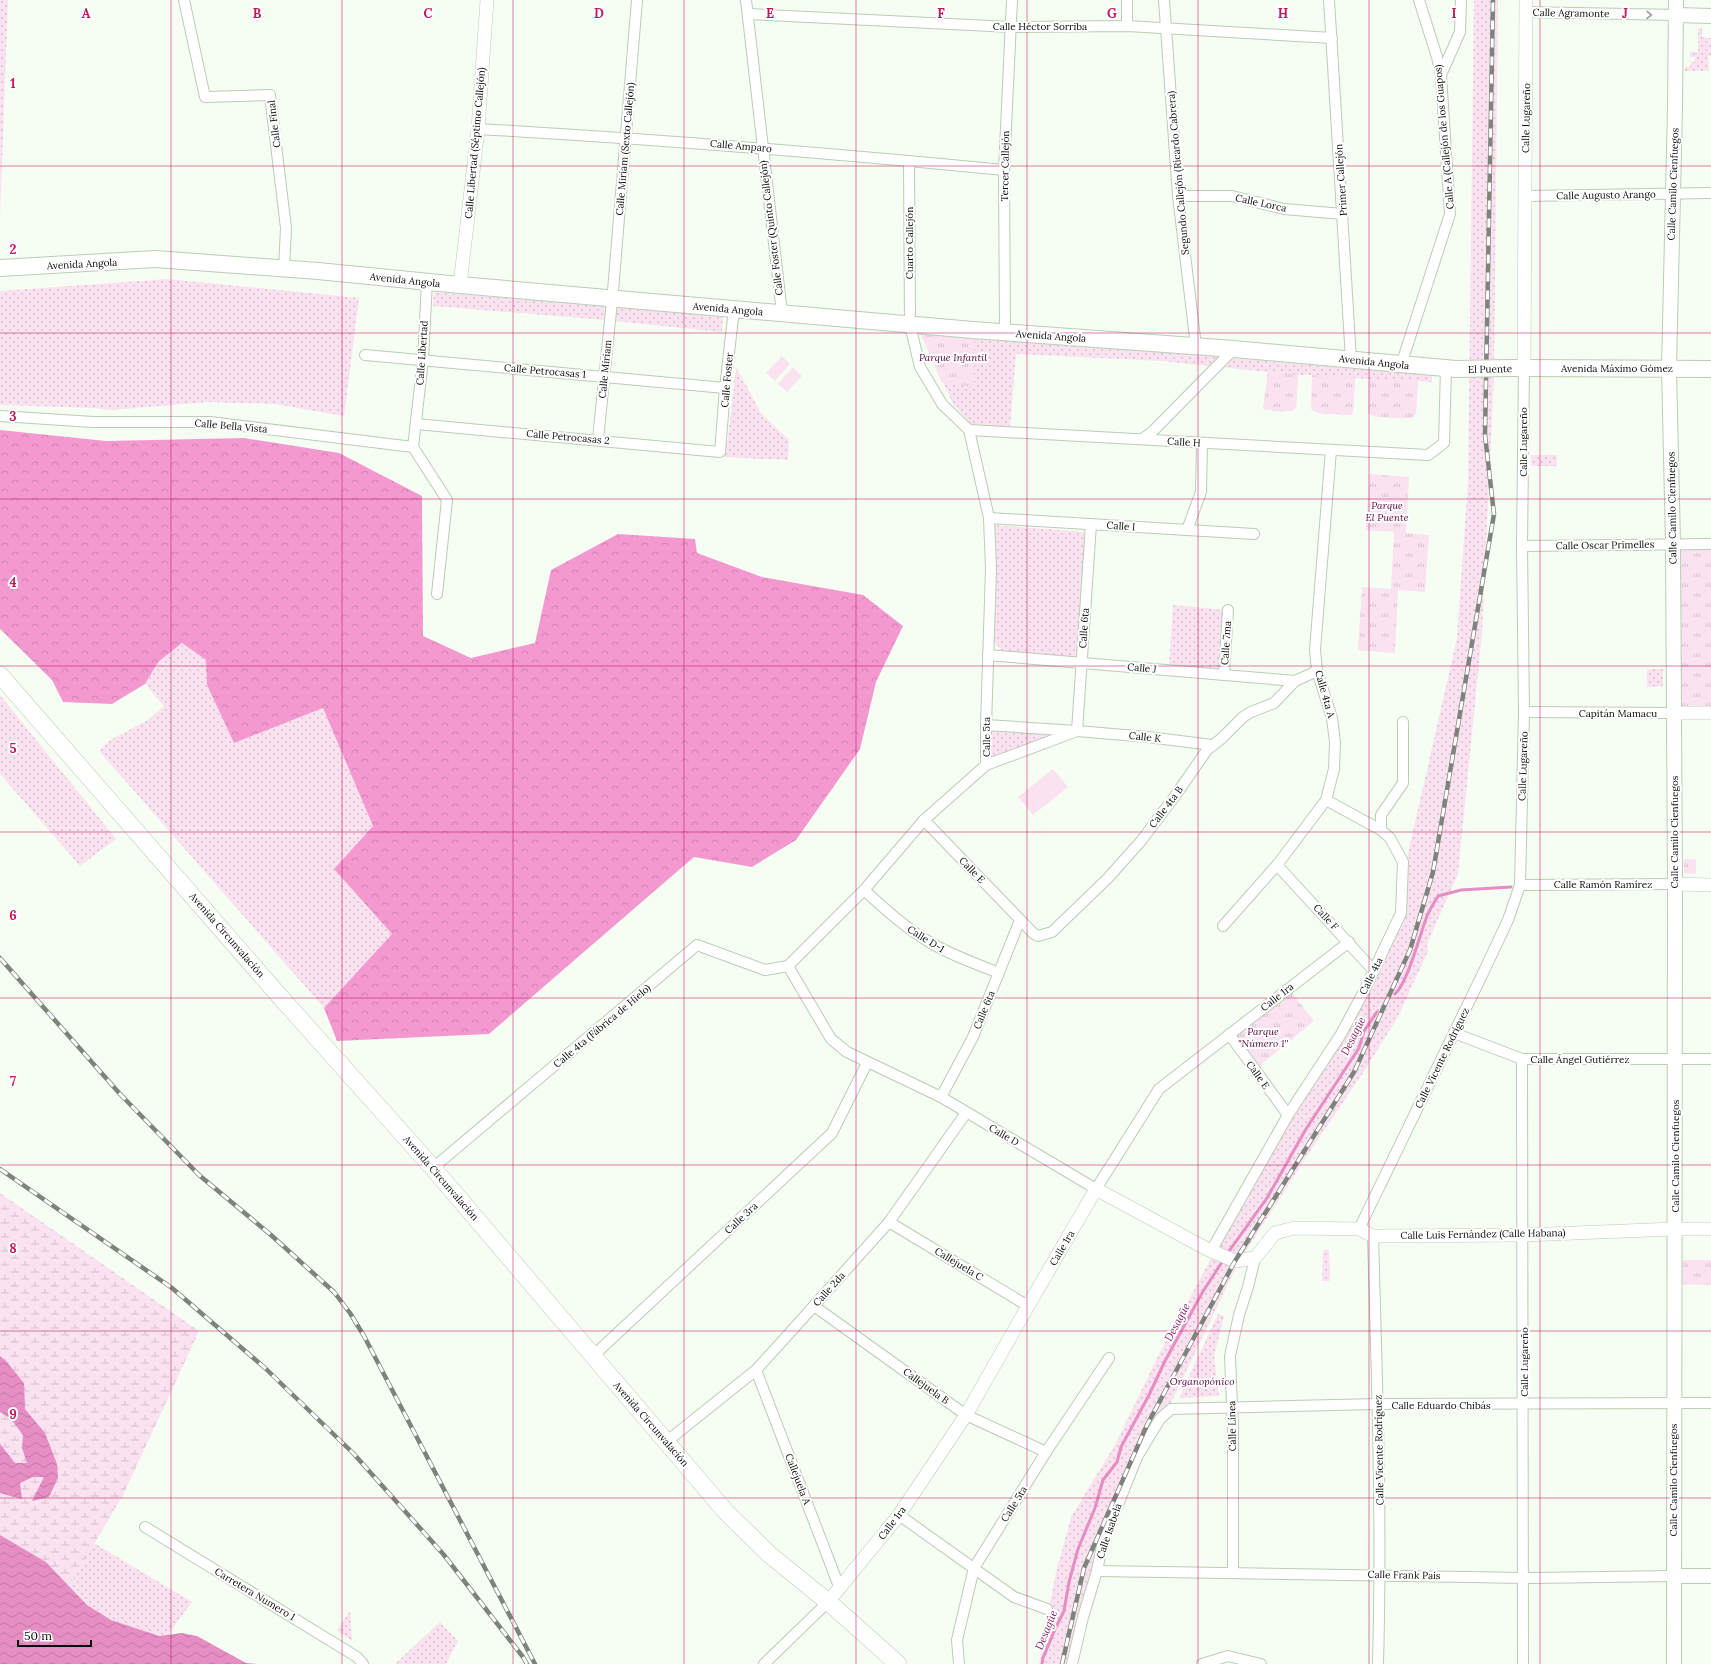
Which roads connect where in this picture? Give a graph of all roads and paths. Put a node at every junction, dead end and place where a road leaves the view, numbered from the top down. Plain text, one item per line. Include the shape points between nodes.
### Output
1 (184, 0) edge
2 (487, 0) edge
3 (637, 0) edge
4 (746, 0) edge
5 (1012, 0) edge
6 (1126, 0) edge
7 (1164, 0) edge
8 (1329, 0) edge
9 (1419, 0) edge
10 (1461, 0) edge
11 (1676, 0) edge
12 (1526, 6) edge
13 (748, 14) junction
14 (1677, 15) junction
15 (1711, 16) edge
16 (1126, 26) junction
17 (1011, 27) junction
18 (1166, 28) junction
19 (1332, 38) junction
20 (1441, 75) junction
21 (478, 130) junction
22 (626, 138) junction
23 (762, 148) junction
24 (909, 161) junction
25 (1004, 170) junction
26 (1711, 193) edge
27 (1673, 194) junction
28 (1178, 196) junction
29 (1525, 196) junction
30 (1343, 214) junction
31 (0, 268) edge
32 (284, 268) junction
33 (427, 282) junction
34 (460, 285) junction
35 (612, 298) junction
36 (734, 309) junction
37 (782, 313) junction
38 (910, 325) junction
39 (1005, 333) junction
40 (1196, 346) junction
41 (1234, 349) junction
42 (365, 355) dead end
43 (423, 360) junction
44 (1351, 360) junction
45 (1401, 365) junction
46 (1518, 368) junction
47 (1669, 368) junction
48 (1451, 369) junction
49 (1711, 369) edge
50 (604, 377) junction
51 (725, 388) junction
52 (0, 416) edge
53 (416, 424) junction
54 (969, 430) junction
55 (598, 439) junction
56 (1142, 440) junction
57 (1202, 443) junction
58 (413, 447) junction
59 (1331, 450) junction
60 (720, 452) joint
61 (989, 518) junction
62 (1090, 524) junction
63 (1187, 530) junction
64 (1254, 534) dead end
65 (1673, 544) junction
66 (1711, 544) edge
67 (1522, 546) junction
68 (437, 594) dead end
69 (1228, 610) dead end
70 (988, 655) junction
71 (1081, 663) junction
72 (1317, 671) junction
73 (0, 675) edge
74 (1224, 675) junction
75 (1295, 681) junction
76 (1524, 712) junction
77 (1674, 713) junction
78 (1711, 713) edge
79 (1403, 722) dead end
80 (986, 725) junction
81 (1076, 731) junction
82 (1212, 745) junction
83 (986, 765) junction
84 (1326, 800) junction
85 (924, 820) junction
86 (1380, 830) junction
87 (1277, 865) junction
88 (1675, 884) junction
89 (1520, 885) junction
90 (1711, 885) edge
91 (864, 890) junction
92 (1020, 920) junction
93 (1223, 926) dead end
94 (1349, 942) junction
95 (788, 966) junction
96 (1374, 971) junction
97 (999, 973) junction
98 (1454, 1033) junction
99 (1229, 1034) junction
100 (1675, 1059) junction
101 (1711, 1059) edge
102 (1522, 1060) junction
103 (868, 1063) junction
104 (941, 1097) junction
105 (966, 1113) junction
106 (1288, 1115) junction
107 (433, 1168) junction
108 (1096, 1189) junction
109 (889, 1222) junction
110 (1675, 1229) junction
111 (1711, 1229) edge
112 (1359, 1230) junction
113 (1523, 1235) junction
114 (1373, 1236) junction
115 (1214, 1252) junction
116 (1255, 1258) junction
117 (814, 1306) junction
118 (1028, 1306) junction
119 (593, 1356) junction
120 (1109, 1358) dead end
121 (756, 1370) junction
122 (1711, 1403) edge
123 (1378, 1404) junction
124 (1674, 1404) junction
125 (1524, 1405) junction
126 (1232, 1407) junction
127 (1171, 1409) joint
128 (966, 1415) junction
129 (666, 1442) junction
130 (1046, 1452) junction
131 (899, 1515) junction
132 (145, 1527) dead end
133 (974, 1568) junction
134 (1097, 1571) junction
135 (1233, 1573) junction
136 (1381, 1575) junction
137 (1673, 1576) junction
138 (1711, 1576) edge
139 (1524, 1577) junction
140 (840, 1589) junction
141 (828, 1602) junction
142 (1047, 1609) dead end
143 (363, 1664) edge
144 (764, 1664) edge
145 (898, 1664) edge
146 (959, 1664) edge
147 (1072, 1664) edge
148 (1202, 1664) edge
149 (1261, 1664) edge
150 (1378, 1664) edge
151 (1523, 1664) edge
152 (1674, 1664) edge

1 - 32 street, Calle Final via 206,97 270,95 286,228
2 - 21 street, Calle Libertad (Séptimo Callejón)
3 - 22 street, Calle Miriam (Sexto Callejón)
4 - 13 street, Calle Foster (Quinto Callejón)
5 - 17 street, Tercer Callejón
6 - 16 street
7 - 18 street, Segundo Callejón (Ricardo Cabrera)
8 - 19 street, Primer Callejón
9 - 20 street, Calle A (Callejón de los Guapos)
10 - 20 street via 1460,32
11 - 14 main road, Calle Camilo Cienfuegos
12 -> 14 street, Calle Agramonte
12 - 29 street, Calle Lugareño
13 - 17 street, Calle Héctor Sorriba
13 - 23 street, Calle Foster (Quinto Callejón)
14 - 15 main road, Calle Agramonte
14 - 27 main road, Calle Camilo Cienfuegos
16 - 17 street, Calle Héctor Sorriba
16 - 18 street, Calle Héctor Sorriba
17 - 25 street, Tercer Callejón
18 - 19 street, Calle Héctor Sorriba
18 - 28 street, Segundo Callejón (Ricardo Cabrera)
19 - 30 street, Primer Callejón
20 - 45 street, Calle A (Callejón de los Guapos) via 1450,214
21 - 22 street, Calle Amparo
21 - 34 street, Calle Libertad (Séptimo Callejón)
22 - 23 street, Calle Amparo
22 - 35 street, Calle Miriam (Sexto Callejón)
23 - 24 street, Calle Amparo
23 - 37 street, Calle Foster (Quinto Callejón)
24 - 25 street, Calle Amparo
24 - 38 street, Cuarto Callejón
25 - 39 street, Tercer Callejón
26 - 27 street, Calle Augusto Arango
27 - 29 street, Calle Augusto Arango
27 - 47 main road, Calle Camilo Cienfuegos
28 - 30 street, Calle Lorca via 1232,196 1284,209
28 - 40 street, Segundo Callejón (Ricardo Cabrera)
29 - 46 street, Calle Lugareño
30 - 44 street, Primer Callejón
31 - 32 main road, Avenida Angola via 155,259
32 - 33 main road, Avenida Angola
33 - 34 main road, Avenida Angola
33 - 43 street, Calle Libertad
34 - 35 main road, Avenida Angola
35 - 36 main road, Avenida Angola
35 - 50 street, Calle Miriam
36 - 37 main road, Avenida Angola
36 - 51 street, Calle Foster
37 - 38 main road, Avenida Angola
38 - 39 main road, Avenida Angola
38 - 54 street via 920,367 942,404
39 - 40 main road, Avenida Angola
40 - 41 main road, Avenida Angola
41 - 44 main road, Avenida Angola
41 - 56 street
42 - 43 street, Calle Petrocasas 1
43 - 50 street, Calle Petrocasas 1
43 - 53 street, Calle Libertad
44 - 45 main road, Avenida Angola
45 - 48 main road, Avenida Angola
46 - 47 main road, Avenida Máximo Gómez
46 - 48 main road, El Puente, bridge
46 - 67 street, Calle Lugareño
47 - 49 main road, Avenida Máximo Gómez
47 - 65 main road, Calle Camilo Cienfuegos
48 - 59 street, Calle H via 1444,442 1428,455
50 - 51 street, Calle Petrocasas 1
50 - 55 street, Calle Miriam
51 - 60 street, Calle Foster
52 - 58 street, Calle Bella Vista via 93,422 210,422
53 - 55 street, Calle Petrocasas 2
53 - 58 street
54 - 56 street, Calle H
54 - 61 street, Calle 5ta
55 - 60 street, Calle Petrocasas 2
56 - 57 street, Calle H
57 - 59 street, Calle H
57 - 63 street via 1201,492
58 - 68 street via 447,500
59 - 72 street, Calle 4ta A via 1315,650
61 - 62 street, Calle I
61 - 70 street, Calle 5ta via 991,569
62 - 63 street, Calle I
62 - 71 street, Calle 6ta
63 - 64 street, Calle I
65 - 66 street, Calle Oscar Primelles
65 - 67 street, Calle Oscar Primelles
65 - 77 main road, Calle Camilo Cienfuegos
67 - 76 street, Calle Lugareño
69 - 74 street, Calle 7ma
70 - 71 street, Calle J
70 - 80 street, Calle 5ta
71 - 74 street, Calle J
71 - 81 street, Calle 6ta
72 - 75 street, Calle 4ta B
72 - 84 street, Calle 4ta A via 1332,718 1335,742 1334,769
73 - 107 highway, Avenida Circunvalación
74 - 75 street, Calle J
75 - 82 street, Calle 4ta B via 1274,703 1243,717
76 - 77 street, Capitán Mamacu
76 - 89 street, Calle Lugareño
77 - 78 street, Capitán Mamacu
77 - 88 main road, Calle Camilo Cienfuegos
79 - 86 street via 1402,783 1381,815
80 - 81 street, Calle K
80 - 83 street, Calle 5ta
81 - 82 street, Calle K
81 - 83 street, Calle K
82 - 92 street, Calle 4ta B via 1132,851 1052,932 1038,936
83 - 85 street, Calle 5ta
84 - 86 street, Calle 4ta
84 - 87 street, Calle 4ta A
85 - 91 street, Calle 5ta
85 - 92 street, Calle E
86 - 96 street, Calle 4ta via 1390,838 1403,862 1401,913
87 - 93 street, Calle 4ta A
87 - 94 street, Calle F
88 - 89 street, Calle Ramón Ramírez
88 - 90 street, Calle Ramón Ramírez
88 - 100 main road, Calle Camilo Cienfuegos
89 - 98 street, Calle Vicente Rodríguez via 1508,920
91 - 95 street, Calle 5ta
91 - 97 street, Calle D-1 via 902,924 926,941 950,954
92 - 97 street, Calle 6ta
94 - 96 street, Calle F
94 - 99 street, Calle 1ra
95 - 103 street, Calle D via 831,1039 847,1052
95 - 107 street, Calle 4ta (Fábrica de Hielo) via 765,970 697,945
96 - 106 street, Calle 4ta via 1341,1034
97 - 104 street, Calle 6ta via 973,1037
98 - 102 street, Calle Ángel Gutiérrez
98 - 112 street, Calle Vicente Rodríguez
99 - 106 street, Calle E
99 - 108 street, Calle 1ra via 1159,1089
100 - 101 street, Calle Ángel Gutiérrez
100 - 102 street, Calle Ángel Gutiérrez
100 - 110 main road, Calle Camilo Cienfuegos
102 - 113 street, Calle Lugareño
103 - 104 street, Calle D
103 - 119 street, Calle 3ra via 832,1133
104 - 105 street, Calle D
105 - 108 street, Calle D
105 - 109 street, Calle 2da
106 - 115 street, Calle 4ta
107 - 119 highway, Avenida Circunvalación
108 - 115 street, Calle D
108 - 118 street, Calle 1ra
109 - 117 street, Calle 2da
109 - 118 street, Callejuela C
110 - 111 street, Calle Luis Fernández (Calle Habana)
110 - 113 street, Calle Luis Fernández (Calle Habana)
110 - 124 main road, Calle Camilo Cienfuegos
112 - 114 street, Calle Luis Fernández (Calle Habana)
112 - 116 street, Calle Luis Fernández (Calle Habana) via 1294,1228 1275,1233
113 - 114 street, Calle Luis Fernández (Calle Habana)
113 - 125 street, Calle Lugareño
114 - 123 street, Calle Vicente Rodríguez
115 - 116 street, Calle D via 1235,1261
116 - 126 street, Calle Línea via 1230,1356
117 - 121 street, Calle 2da
117 - 128 street, Callejuela B
118 - 128 street, Calle 1ra
119 - 129 highway, Avenida Circunvalación
120 - 130 street, Calle 5ta
121 - 129 street, Calle 2da
121 - 140 street, Callejuela A
122 - 124 street, Calle Eduardo Chibás
123 - 125 street, Calle Eduardo Chibás
123 - 126 street, Calle Eduardo Chibás
123 - 136 street, Calle Vicente Rodríguez
124 - 125 street, Calle Eduardo Chibás
124 - 137 main road, Calle Camilo Cienfuegos
125 - 139 street, Calle Lugareño
126 - 127 street, Calle Eduardo Chibás
126 - 135 street, Calle Línea
127 - 134 street, Calle Isabela via 1160,1419 1137,1457 1102,1545
128 - 130 street, Callejuela B
128 - 131 street, Calle 1ra
129 - 141 highway, Avenida Circunvalación via 726,1512 770,1555
130 - 133 street, Calle 5ta
131 - 133 street
131 - 140 street, Calle 1ra
132 - 143 street, Carretera Numero 1 via 357,1657
133 - 142 street via 1014,1597
133 - 146 street, Calle 5ta via 956,1640
134 - 135 street, Calle Frank Pais
134 - 147 street, Calle Isabela
135 - 136 street, Calle Frank Pais
136 - 139 street, Calle Frank Pais
136 - 150 street, Calle Vicente Rodríguez
137 - 138 main road, Calle Frank Pais
137 - 139 street, Calle Frank Pais
137 - 152 main road, Calle Camilo Cienfuegos
139 - 151 street, Calle Lugareño
140 - 141 street, Calle 1ra
141 - 144 street
141 - 145 highway, Avenida Circunvalación
148 - 149 street via 1228,1656

